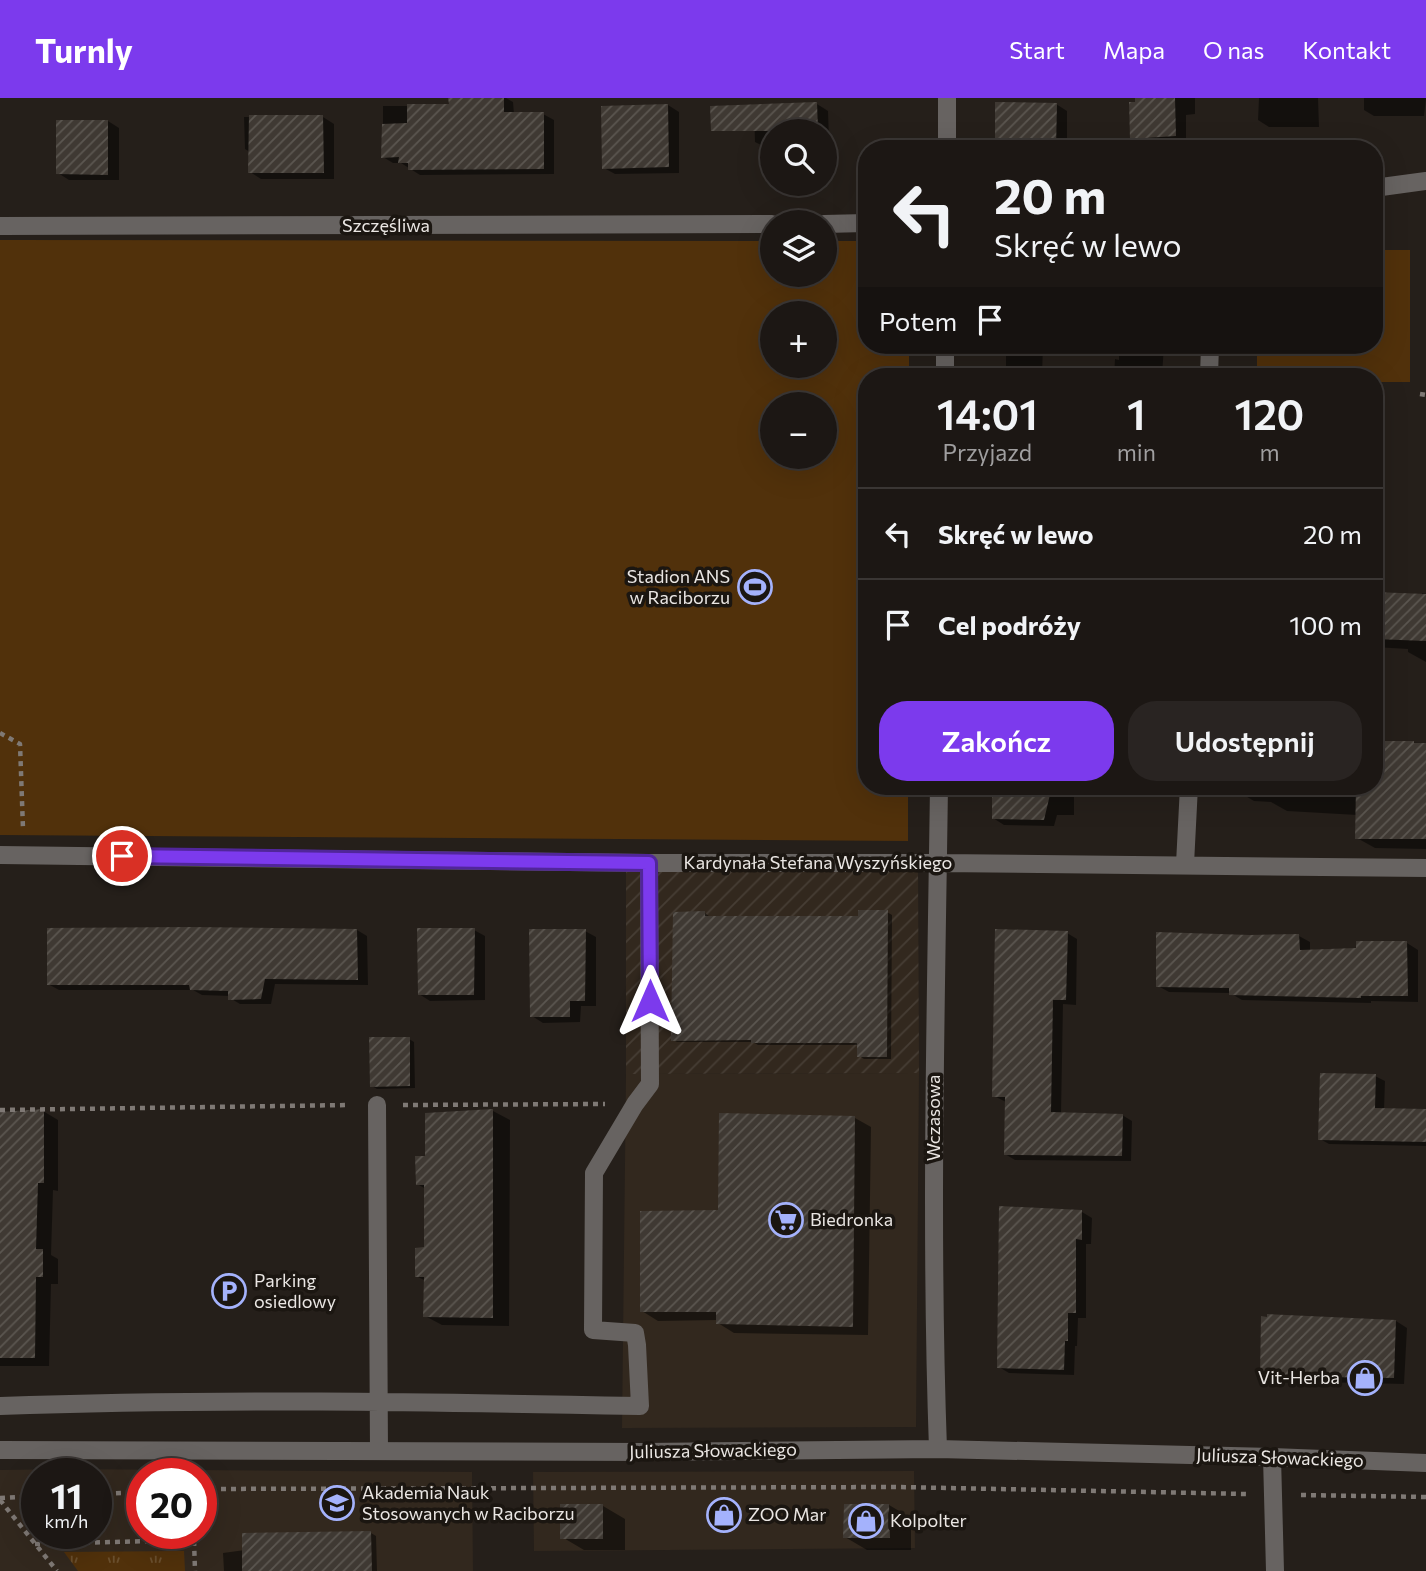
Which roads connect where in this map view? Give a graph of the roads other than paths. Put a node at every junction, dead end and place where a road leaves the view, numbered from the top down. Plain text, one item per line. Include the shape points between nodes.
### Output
1 (947, 98) edge
2 (947, 140) edge
3 (1426, 181) edge
4 (1383, 187) edge
5 (858, 223) edge
6 (760, 224) edge
7 (837, 224) edge
8 (0, 226) edge
9 (939, 795) edge
10 (1189, 795) edge
11 (0, 855) edge
12 (649, 863) junction
13 (938, 863) junction
14 (1185, 864) junction
15 (1426, 868) edge
16 (377, 1105) road end
17 (379, 1401) junction
18 (0, 1406) edge
19 (937, 1449) junction
20 (0, 1450) edge
21 (379, 1451) junction
22 (1272, 1457) junction
23 (1426, 1463) edge
24 (1275, 1571) edge

1 - 2 street
3 - 4 street
5 - 7 street
6 - 8 street, Szczęśliwa
9 - 13 street, Wczasowa
10 - 14 street
11 - 12 street, Kardynała Stefana Wyszyńskiego
12 - 13 street, Kardynała Stefana Wyszyńskiego
12 - 17 street via 650,1084 594,1173 593,1330 635,1334 640,1406
13 - 14 street, Kardynała Stefana Wyszyńskiego
13 - 19 street, Wczasowa via 934,1081
14 - 15 street, Kardynała Stefana Wyszyńskiego
16 - 17 street
17 - 18 street
17 - 21 street
19 - 21 street, Juliusza Słowackiego
19 - 22 street, Juliusza Słowackiego
20 - 21 street, Juliusza Słowackiego
22 - 23 street, Juliusza Słowackiego
22 - 24 street

